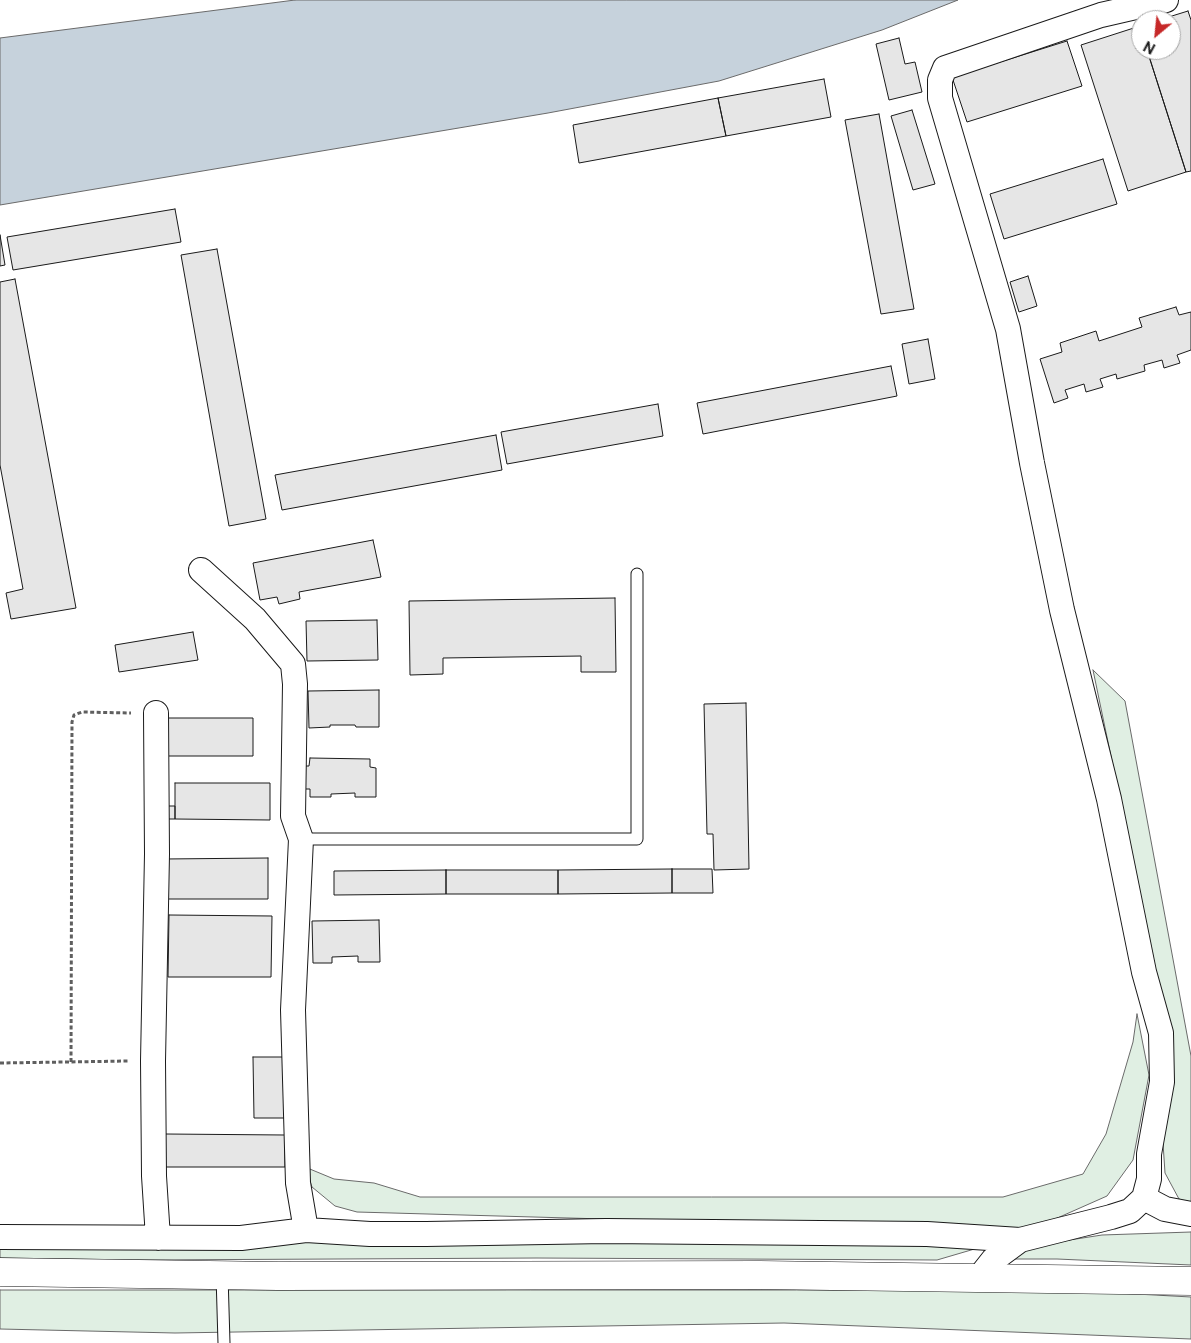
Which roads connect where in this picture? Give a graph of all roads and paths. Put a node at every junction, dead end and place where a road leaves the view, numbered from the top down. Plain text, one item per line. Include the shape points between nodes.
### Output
1 (1166, 0) edge
2 (201, 570) dead end
3 (637, 574) dead end
4 (156, 713) joint
5 (301, 839) junction
6 (153, 1061) junction
7 (71, 1062) junction
8 (0, 1063) edge
9 (1144, 1198) junction
10 (1191, 1214) edge
11 (306, 1230) junction
12 (0, 1237) edge
13 (158, 1238) junction
14 (1020, 1240) junction
15 (0, 1272) edge
16 (222, 1275) junction
17 (978, 1279) junction
18 (1191, 1281) edge
19 (224, 1343) edge

1 - 9 street via 1101,15 945,68 940,80 940,98 1008,329 1062,610 1109,799 1144,972 1161,1033 1162,1082
2 - 5 street via 255,618 293,664 294,816
3 - 5 lane via 637,839
4 - 6 street
4 - 7 path via 82,712 74,715 72,722
5 - 11 street via 293,1010 298,1182
6 - 7 path
6 - 13 street
7 - 8 path
9 - 10 street via 1165,1209
9 - 14 street via 1130,1211 1111,1218
11 - 13 street via 241,1238
11 - 14 street via 370,1234 606,1231 927,1234
12 - 13 street
14 - 17 street via 992,1260
15 - 16 street
16 - 17 street via 760,1275
16 - 19 lane
17 - 18 street

